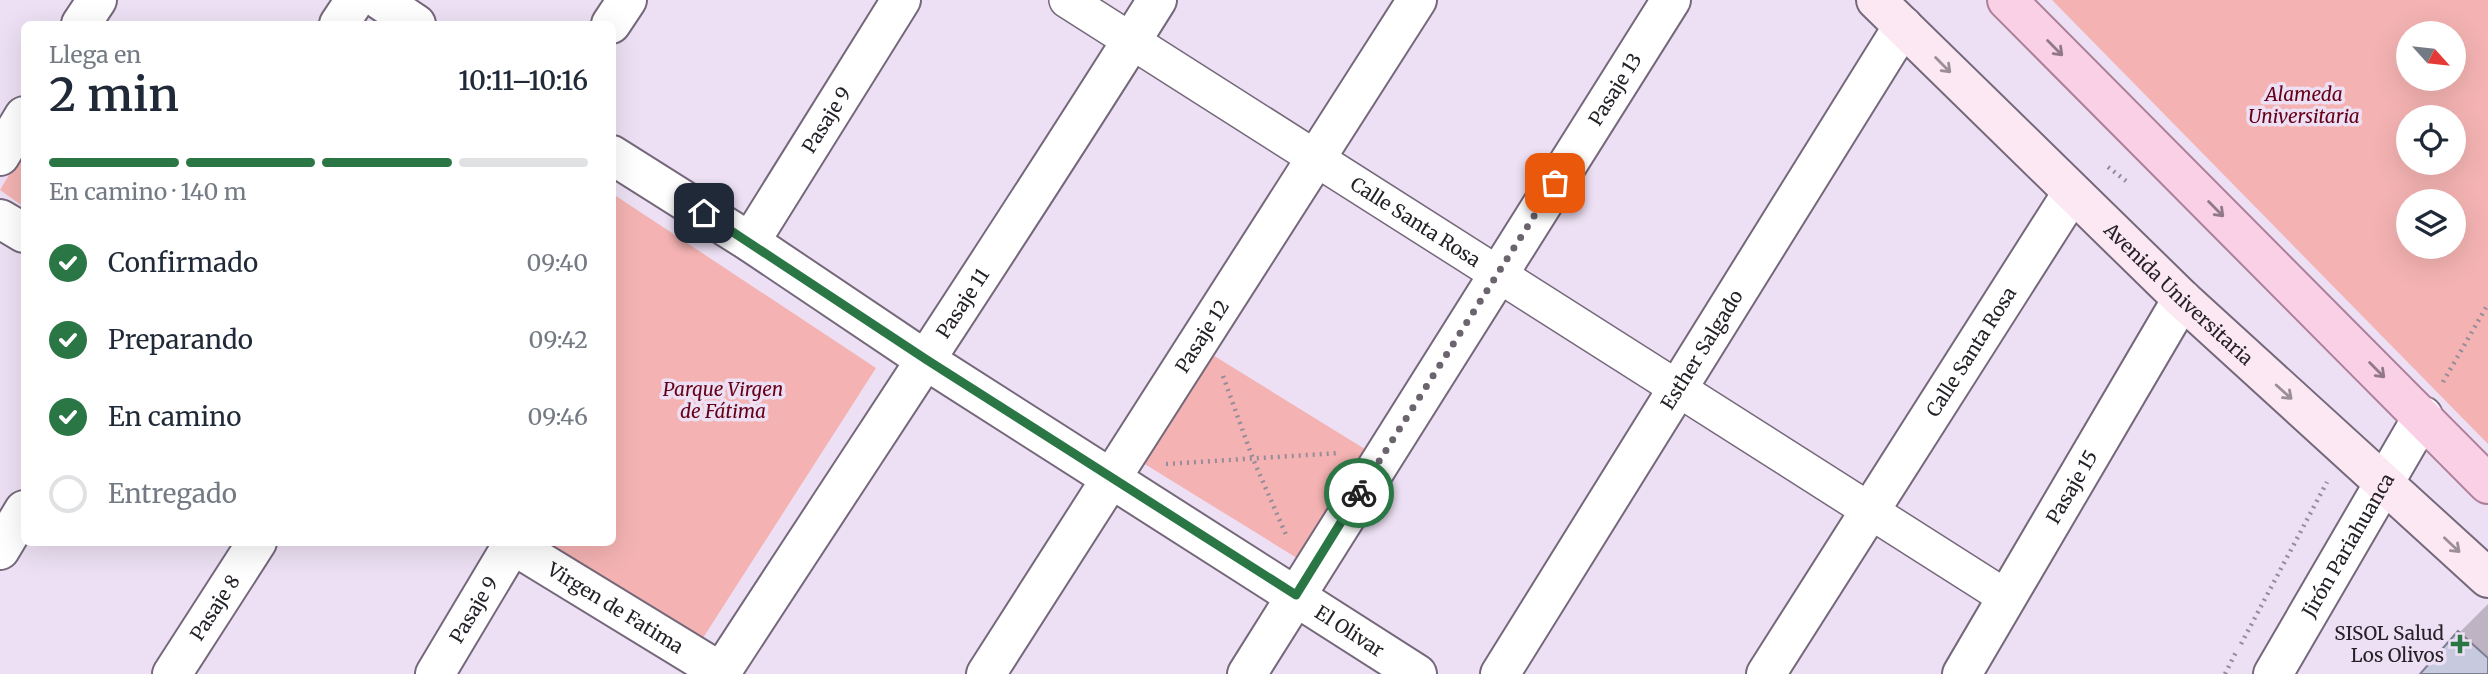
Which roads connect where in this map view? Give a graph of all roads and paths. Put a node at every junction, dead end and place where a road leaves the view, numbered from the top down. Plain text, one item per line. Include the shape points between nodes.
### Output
1 (97, 0) edge
2 (355, 0) edge
3 (380, 0) edge
4 (627, 0) edge
5 (901, 0) edge
6 (1066, 0) edge
7 (1157, 0) edge
8 (1417, 0) edge
9 (1671, 0) edge
10 (2007, 0) edge
11 (1890, 13) edge
12 (83, 21) edge
13 (341, 21) edge
14 (412, 21) edge
15 (613, 21) edge
16 (1131, 41) junction
17 (21, 121) edge
18 (0, 156) edge
19 (616, 158) edge
20 (1317, 159) junction
21 (2072, 194) junction
22 (0, 219) edge
23 (21, 231) edge
24 (750, 242) junction
25 (1497, 274) junction
26 (2182, 299) junction
27 (2488, 304) edge
28 (1206, 329) junction
29 (927, 360) junction
30 (1677, 388) junction
31 (2423, 416) junction
32 (2345, 447) junction
33 (1386, 451) junction
34 (1253, 458) junction
35 (1116, 473) junction
36 (2385, 483) junction
37 (2488, 484) edge
38 (1870, 511) junction
39 (21, 515) edge
40 (254, 546) edge
41 (509, 546) edge
42 (513, 546) edge
43 (0, 550) edge
44 (2488, 578) edge
45 (1300, 587) junction
46 (2007, 598) junction
47 (722, 673) edge
48 (172, 674) edge
49 (435, 674) edge
50 (986, 674) edge
51 (1247, 674) edge
52 (1418, 674) edge
53 (1500, 674) edge
54 (1766, 674) edge
55 (1962, 674) edge
56 (2225, 674) edge
57 (2273, 674) edge

1 - 12 street
2 - 13 street
3 - 14 street
4 - 15 street
5 - 24 street, Pasaje 9
6 - 16 street, Calle Santa Rosa
7 - 16 street, Pasaje 11
8 - 20 street, Pasaje 12
9 - 25 street, Pasaje 13
10 -> 31 main road
11 -> 21 main road, Avenida Universitaria
11 - 30 street, Esther Salgado
16 - 20 street, Calle Santa Rosa
16 - 29 street, Pasaje 11
17 - 18 street
19 - 24 street, El Olivar
20 - 25 street, Calle Santa Rosa
20 - 28 street, Pasaje 12
21 - 26 main road, Avenida Universitaria
21 - 38 street, Calle Santa Rosa
22 - 23 street
24 - 29 street, El Olivar
25 - 30 street, Calle Santa Rosa
25 - 33 street, Pasaje 13
26 -> 32 main road, Avenida Universitaria
26 - 46 street, Pasaje 15
27 - 31 path
28 - 34 path
28 - 35 street, Pasaje 12
29 - 35 street, El Olivar
29 - 47 street, Pasaje 11 via 834,495
30 - 38 street, Calle Santa Rosa
30 - 53 street, Esther Salgado
31 - 36 street, Jirón Pariahuanca
31 - 37 main road
32 - 36 main road, Avenida Universitaria
32 - 56 path
33 - 34 path
33 - 45 street, Pasaje 13
34 - 35 path
34 - 45 path
35 - 45 street, El Olivar
35 - 50 street, Pasaje 12
36 -> 44 main road, Avenida Universitaria
36 - 57 street, Jirón Pariahuanca
38 - 46 street, Calle Santa Rosa
38 - 54 street, Calle Santa Rosa
39 - 43 street
40 - 48 street, Pasaje 8
41 - 49 street, Pasaje 9
42 - 47 street, Virgen de Fatima
45 - 51 street, Pasaje 13
45 - 52 street, El Olivar
46 - 55 street, Pasaje 15

